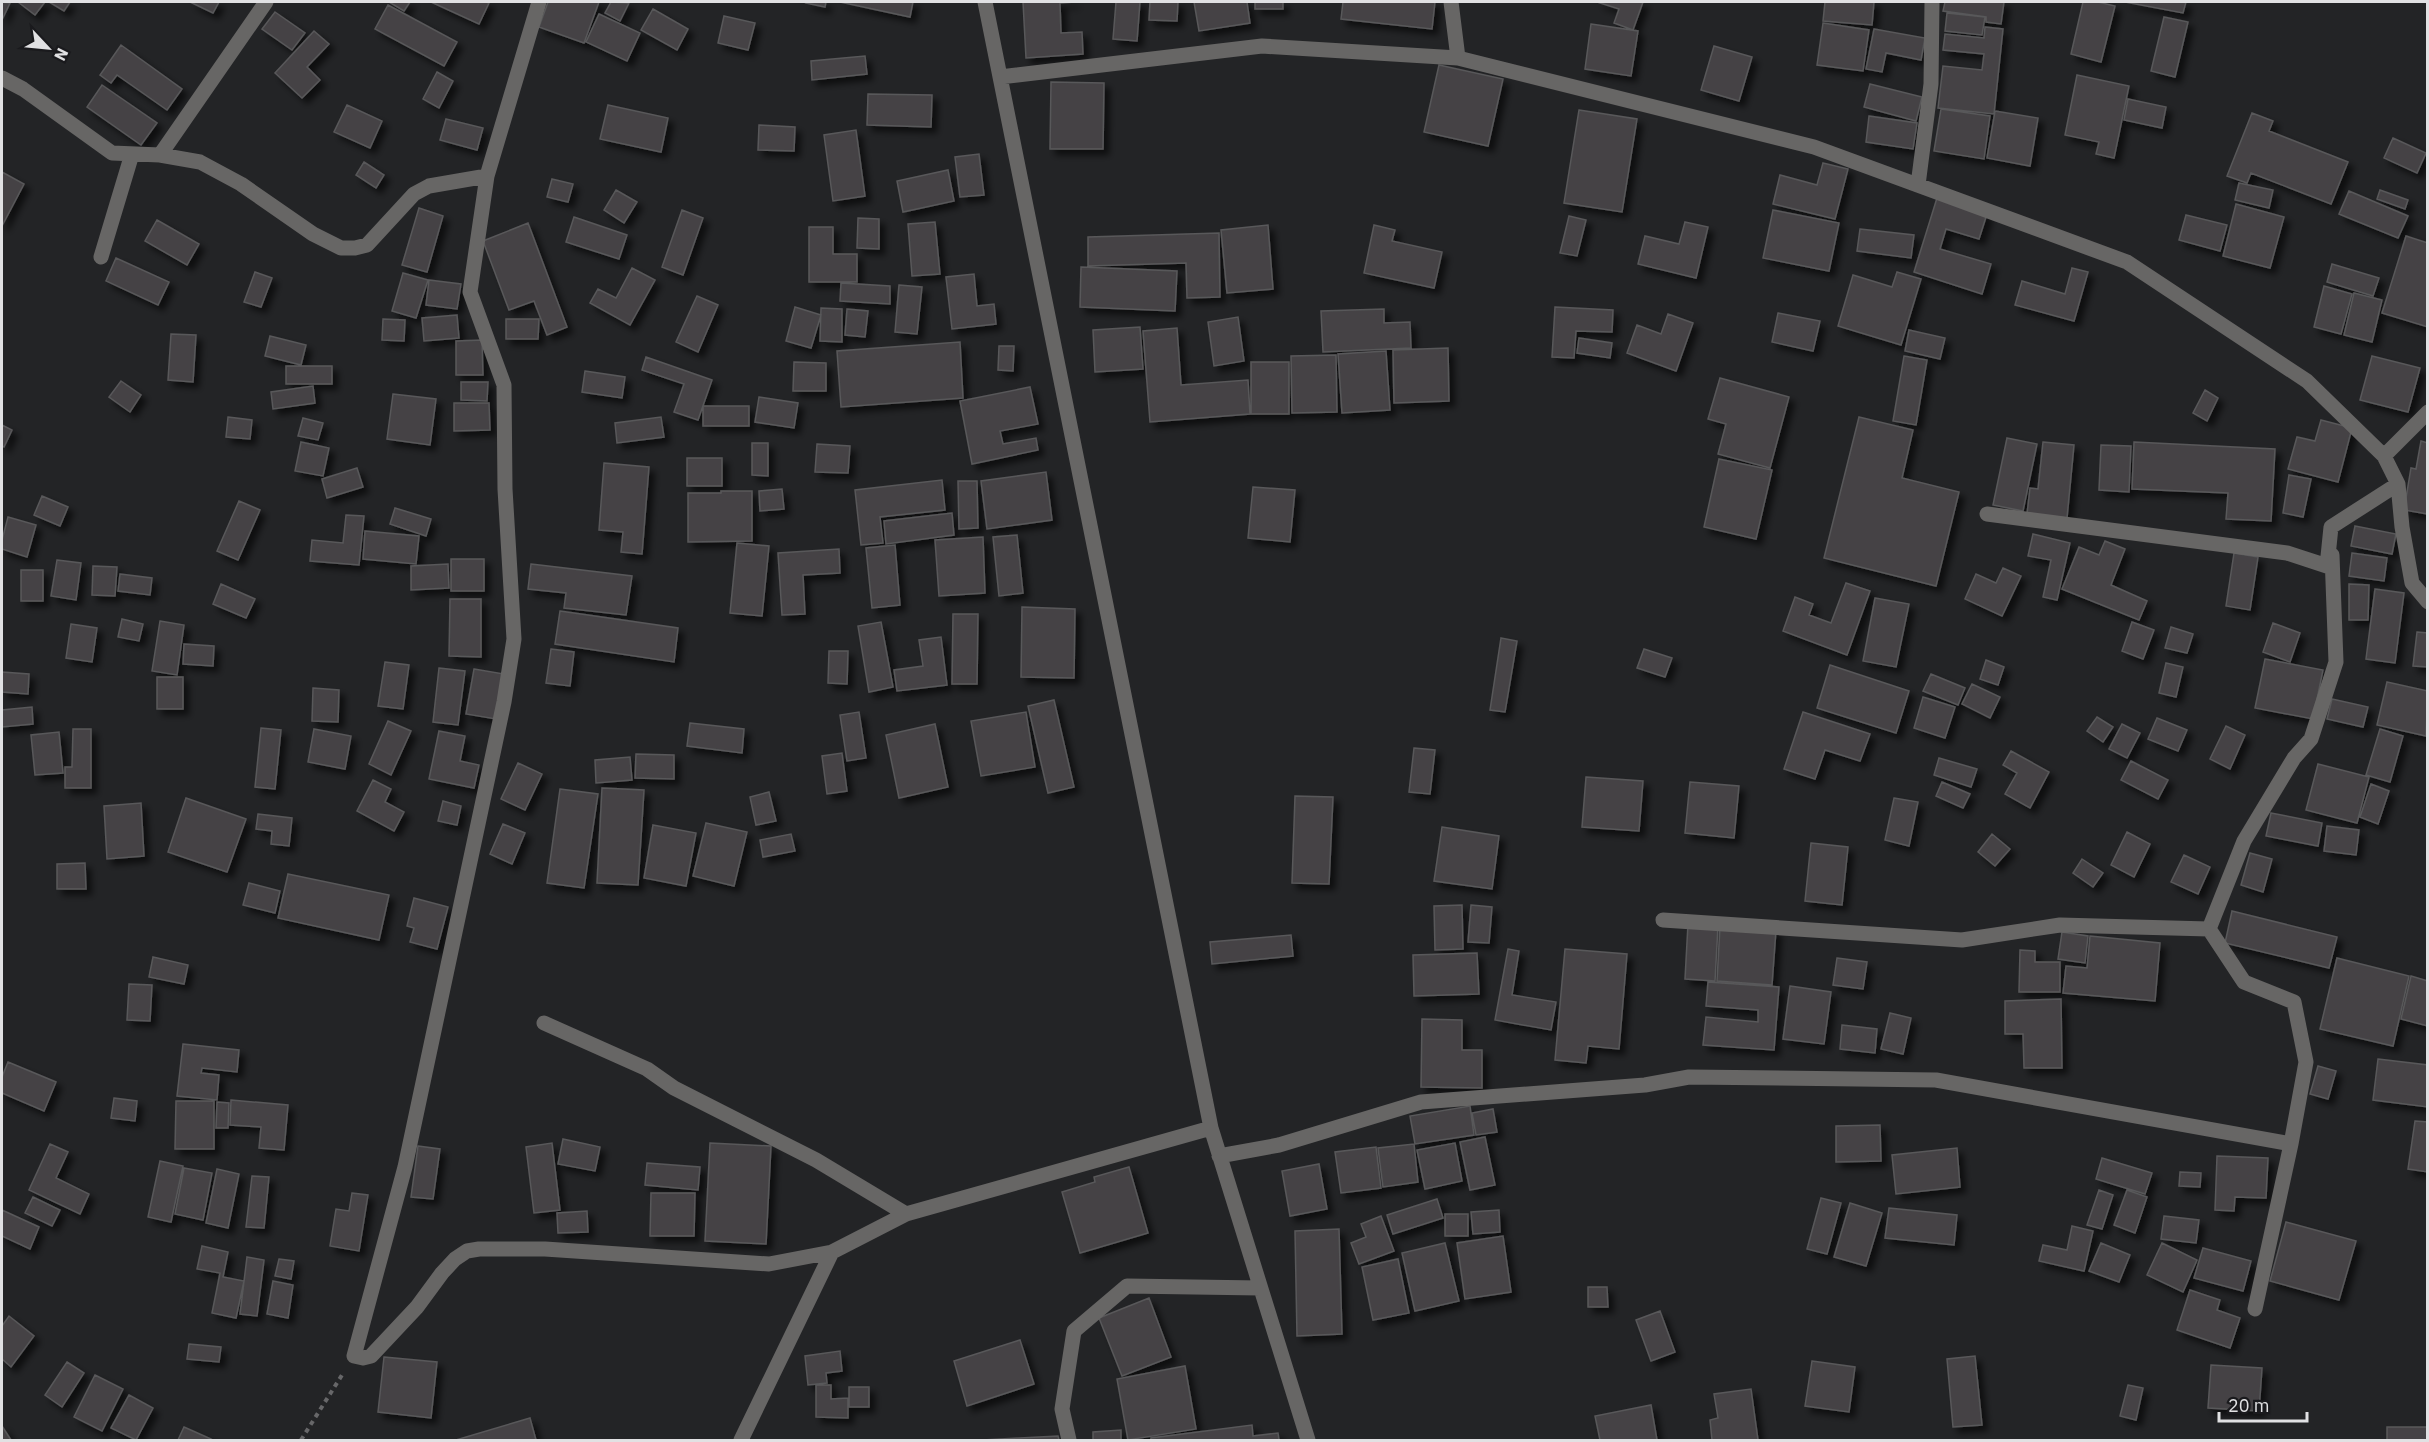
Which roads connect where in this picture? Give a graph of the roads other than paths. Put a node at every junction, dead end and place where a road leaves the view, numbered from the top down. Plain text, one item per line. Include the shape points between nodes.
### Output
1 (266, 2) edge
2 (539, 2) edge
3 (985, 2) edge
4 (1451, 2) edge
5 (1932, 2) edge
6 (1458, 58) junction
7 (1000, 77) junction
8 (2, 78) edge
9 (132, 154) junction
10 (160, 156) junction
11 (487, 176) junction
12 (1918, 185) junction
13 (101, 257) dead end
14 (2427, 412) edge
15 (2384, 456) junction
16 (2398, 484) junction
17 (1987, 514) dead end
18 (2331, 527) junction
19 (2427, 602) edge
20 (1663, 920) dead end
21 (2209, 929) junction
22 (544, 1023) dead end
23 (1211, 1128) junction
24 (2291, 1143) junction
25 (1219, 1156) junction
26 (906, 1214) junction
27 (832, 1252) junction
28 (1260, 1288) junction
29 (2255, 1309) dead end
30 (741, 1440) edge
31 (1069, 1440) edge
32 (1308, 1440) edge

1 - 10 street
2 - 11 street
3 - 7 street
4 - 6 street
5 - 12 street via 1931,84
6 - 7 street via 1262,46
6 - 12 street via 1814,147
7 - 23 street
8 - 9 street via 23,88 112,153
9 - 10 street
9 - 13 street
10 - 11 street via 200,162 341,248 367,245 414,194 429,186
11 - 27 street via 470,292 504,385 505,489 514,639 405,1167 354,1356 371,1356 417,1307 441,1273 467,1251 544,1249 769,1264
12 - 15 street via 2127,262 2307,381
14 - 15 street
15 - 16 street
16 - 18 street
16 - 19 street via 2412,583
17 - 18 street via 2287,553 2327,566
18 - 21 street via 2336,662 2311,740 2294,758 2244,841
20 - 21 street via 1962,940 2060,925
21 - 24 street via 2244,982 2294,1002 2306,1062
22 - 26 street via 647,1069 674,1088 816,1160
23 - 25 street
23 - 26 street
24 - 25 street via 1936,1080 1689,1077 1421,1102 1279,1145
24 - 29 street
25 - 28 street
26 - 27 street
27 - 30 street
28 - 31 street via 1127,1286 1074,1331 1062,1409
28 - 32 street

